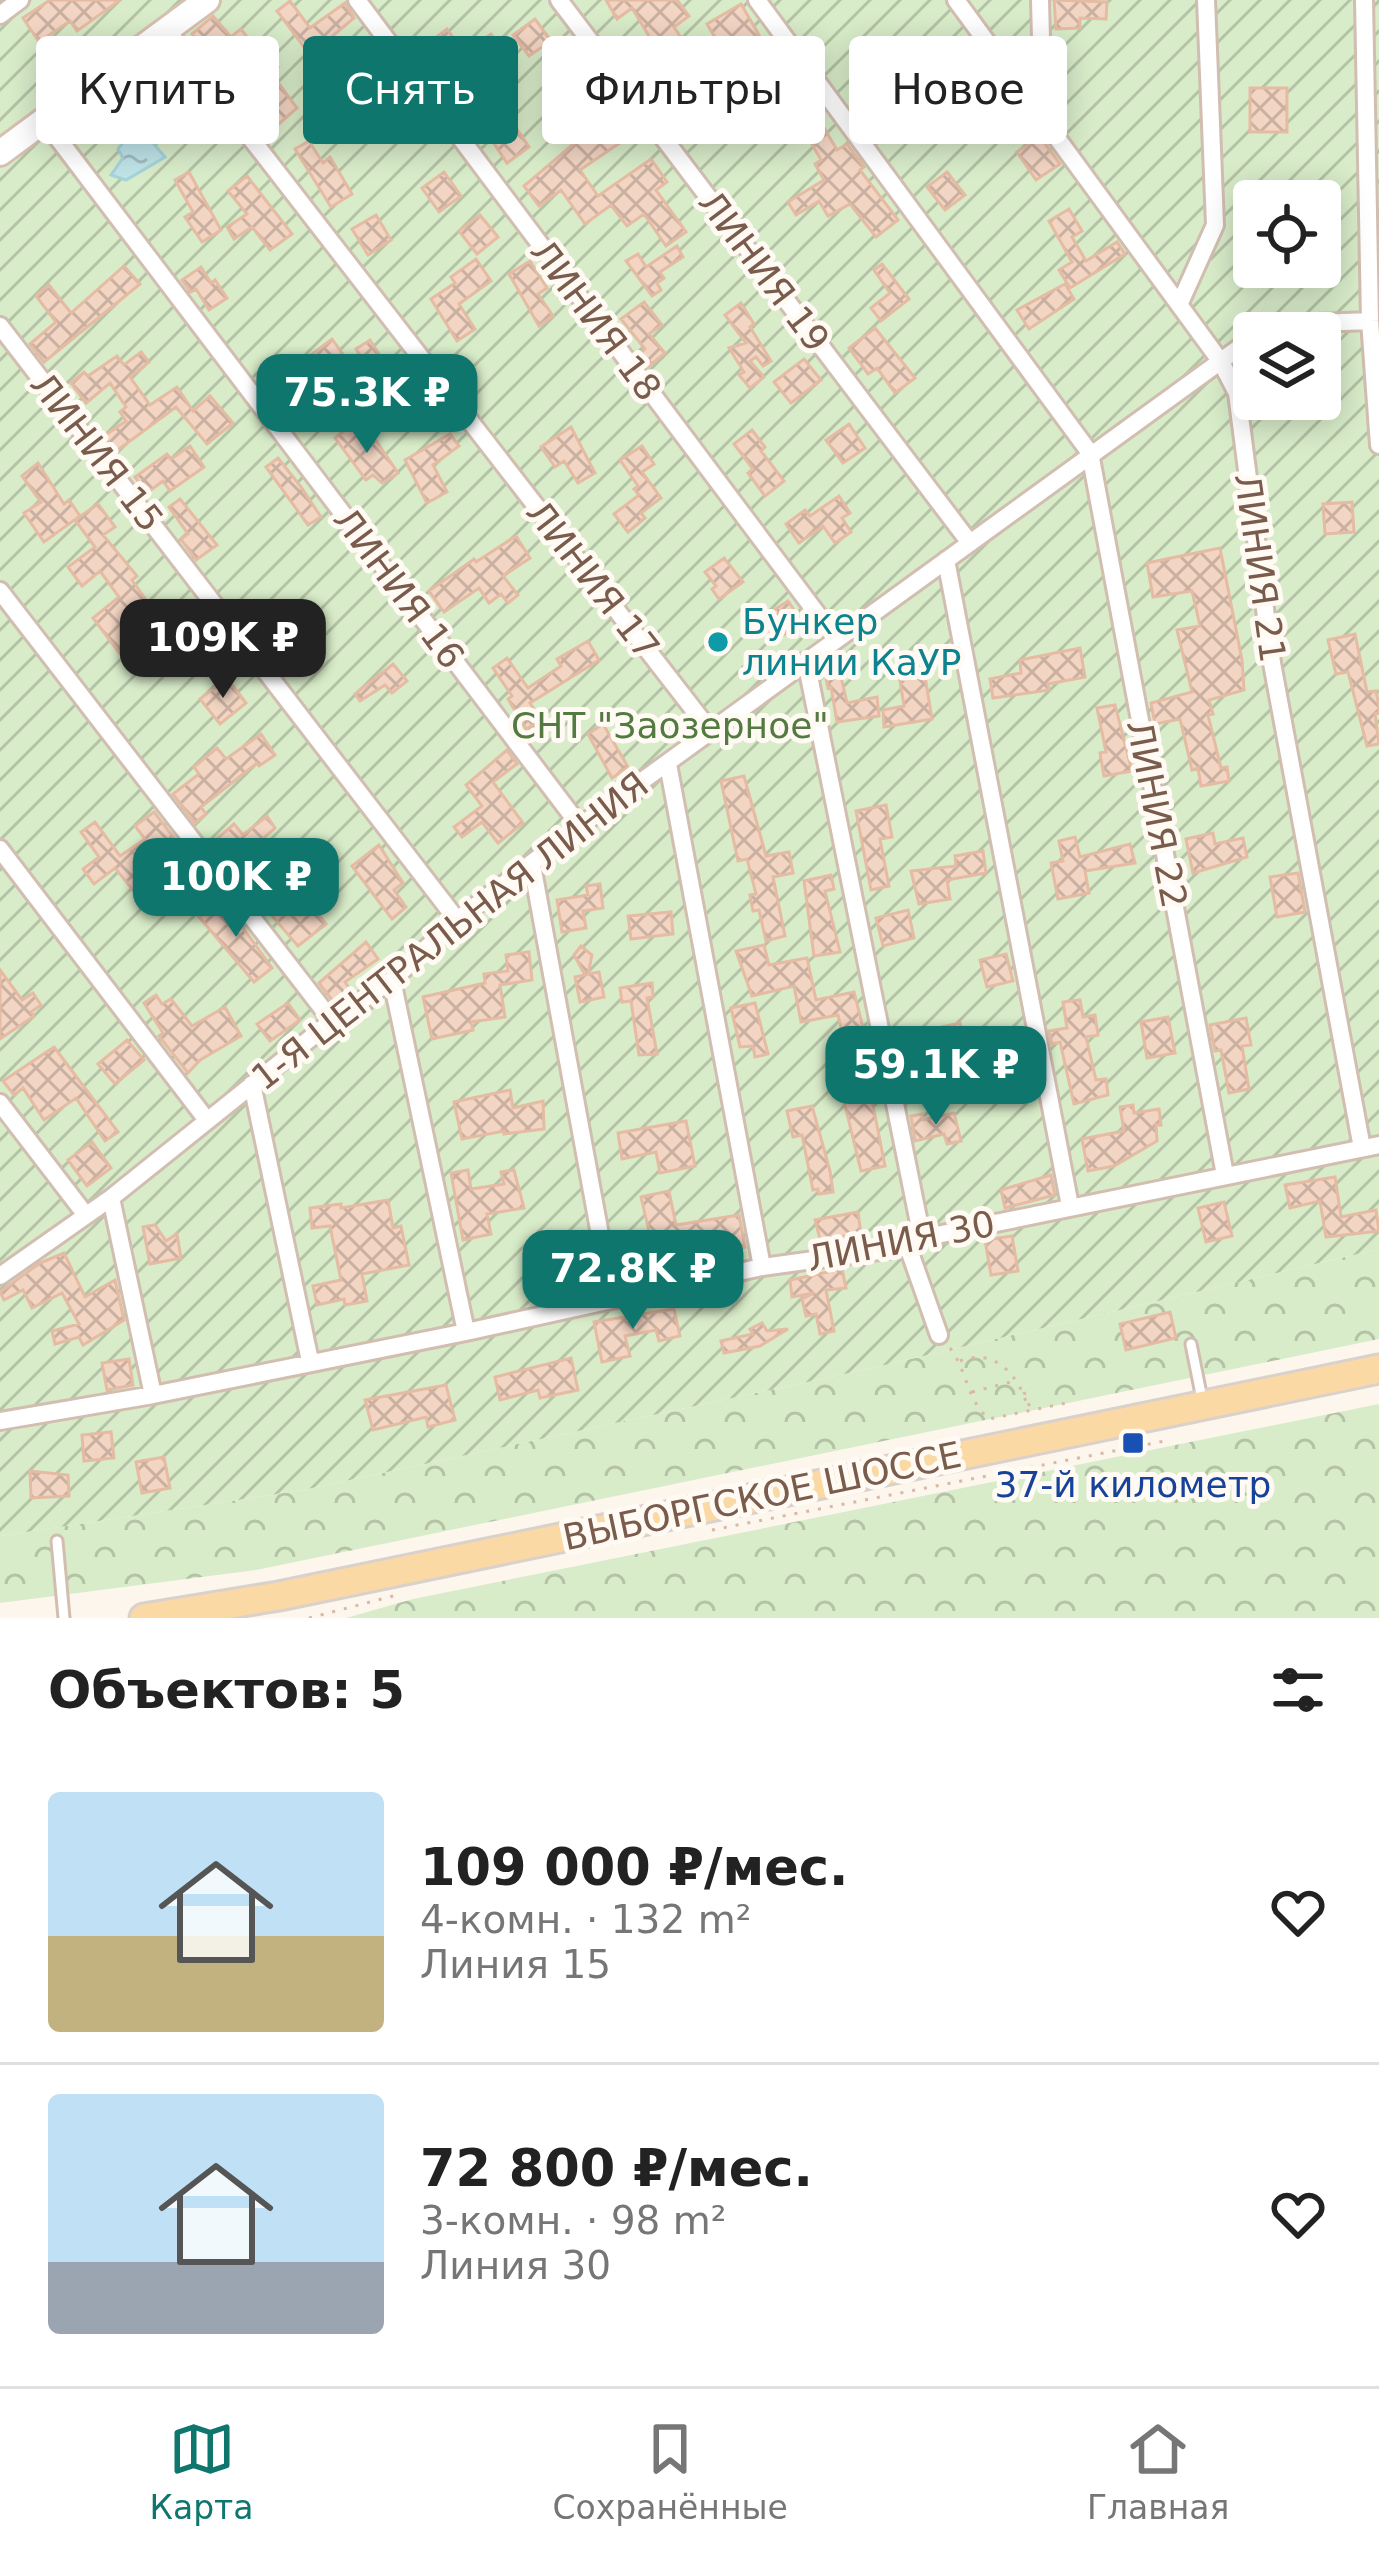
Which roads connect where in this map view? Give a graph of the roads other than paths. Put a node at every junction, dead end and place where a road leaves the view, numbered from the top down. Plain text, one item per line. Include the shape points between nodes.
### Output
1 (20, 0) edge
2 (207, 0) edge
3 (357, 0) edge
4 (559, 0) edge
5 (757, 0) edge
6 (956, 0) edge
7 (1040, 0) edge
8 (1206, 0) edge
9 (1364, 0) edge
10 (0, 15) edge
11 (167, 30) junction
12 (159, 36) edge
13 (983, 36) edge
14 (1041, 36) edge
15 (36, 126) edge
16 (62, 144) edge
17 (1063, 144) edge
18 (0, 153) edge
19 (1179, 305) junction
20 (1370, 321) junction
21 (1341, 322) edge
22 (0, 326) edge
23 (1233, 354) edge
24 (1222, 362) junction
25 (1379, 445) edge
26 (1090, 453) junction
27 (970, 543) junction
28 (946, 560) junction
29 (0, 591) edge
30 (836, 640) junction
31 (806, 661) junction
32 (711, 732) junction
33 (668, 764) junction
34 (580, 826) junction
35 (0, 849) edge
36 (532, 865) junction
37 (457, 920) junction
38 (392, 980) junction
39 (332, 1021) junction
40 (252, 1084) junction
41 (0, 1103) edge
42 (206, 1119) junction
43 (1370, 1146) edge
44 (1225, 1175) junction
45 (111, 1198) junction
46 (1070, 1205) junction
47 (85, 1214) junction
48 (915, 1243) junction
49 (762, 1267) junction
50 (0, 1276) edge
51 (612, 1300) junction
52 (466, 1332) junction
53 (939, 1335) road end
54 (1191, 1344) dead end
55 (310, 1361) junction
56 (1379, 1369) edge
57 (153, 1395) junction
58 (1202, 1404) junction
59 (0, 1420) edge
60 (57, 1540) dead end
61 (207, 1614) edge
62 (64, 1618) edge
63 (144, 1618) edge

1 - 10 street
2 - 11 street
3 - 30 street, ЛИНИЯ 18
4 - 27 street, ЛИНИЯ 19
5 - 26 street
6 - 13 street, ЛИНИЯ 21
7 - 14 street
8 - 19 street via 1215,225
9 - 20 street
11 - 12 street
11 - 32 street, ЛИНИЯ 17
15 - 18 street
16 - 34 street, ЛИНИЯ 16
17 - 19 street, ЛИНИЯ 21
19 - 24 street, ЛИНИЯ 21
20 - 21 street, 1-Я ЦЕНТРАЛЬНАЯ ЛИНИЯ
20 - 25 street
22 - 37 street, ЛИНИЯ 15
23 - 24 street, 1-Я ЦЕНТРАЛЬНАЯ ЛИНИЯ
24 - 26 street, 1-Я ЦЕНТРАЛЬНАЯ ЛИНИЯ
24 - 43 street, ЛИНИЯ 21 via 1237,393 1272,663
26 - 27 street, 1-Я ЦЕНТРАЛЬНАЯ ЛИНИЯ
26 - 44 street, ЛИНИЯ 22
27 - 28 street, 1-Я ЦЕНТРАЛЬНАЯ ЛИНИЯ
28 - 30 street, 1-Я ЦЕНТРАЛЬНАЯ ЛИНИЯ
28 - 46 street
29 - 39 street
30 - 31 street, 1-Я ЦЕНТРАЛЬНАЯ ЛИНИЯ
31 - 32 street, 1-Я ЦЕНТРАЛЬНАЯ ЛИНИЯ
31 - 48 street
32 - 33 street, 1-Я ЦЕНТРАЛЬНАЯ ЛИНИЯ
33 - 34 street, 1-Я ЦЕНТРАЛЬНАЯ ЛИНИЯ
33 - 49 street
34 - 36 street, 1-Я ЦЕНТРАЛЬНАЯ ЛИНИЯ
35 - 42 street
36 - 37 street, 1-Я ЦЕНТРАЛЬНАЯ ЛИНИЯ
36 - 51 street
37 - 38 street, 1-Я ЦЕНТРАЛЬНАЯ ЛИНИЯ
38 - 39 street, 1-Я ЦЕНТРАЛЬНАЯ ЛИНИЯ
38 - 52 street
39 - 40 street, 1-Я ЦЕНТРАЛЬНАЯ ЛИНИЯ
40 - 42 street, 1-Я ЦЕНТРАЛЬНАЯ ЛИНИЯ
40 - 55 street
41 - 47 street
42 - 45 street, 1-Я ЦЕНТРАЛЬНАЯ ЛИНИЯ
43 - 44 street, ЛИНИЯ 30
44 - 46 street, ЛИНИЯ 30
45 - 47 street, 1-Я ЦЕНТРАЛЬНАЯ ЛИНИЯ
45 - 57 street
46 - 48 street, ЛИНИЯ 30
47 - 50 street, 1-Я ЦЕНТРАЛЬНАЯ ЛИНИЯ
48 - 49 street, ЛИНИЯ 30
48 - 53 street
49 - 51 street, ЛИНИЯ 30
51 - 52 street, ЛИНИЯ 30
52 - 55 street, ЛИНИЯ 30
54 - 58 lane
55 - 57 street, ЛИНИЯ 30
56 - 58 main road, ВЫБОРГСКОЕ ШОССЕ
57 - 59 street, ЛИНИЯ 30
58 - 61 main road, ВЫБОРГСКОЕ ШОССЕ
60 - 62 lane
61 - 63 main road, ВЫБОРГСКОЕ ШОССЕ

